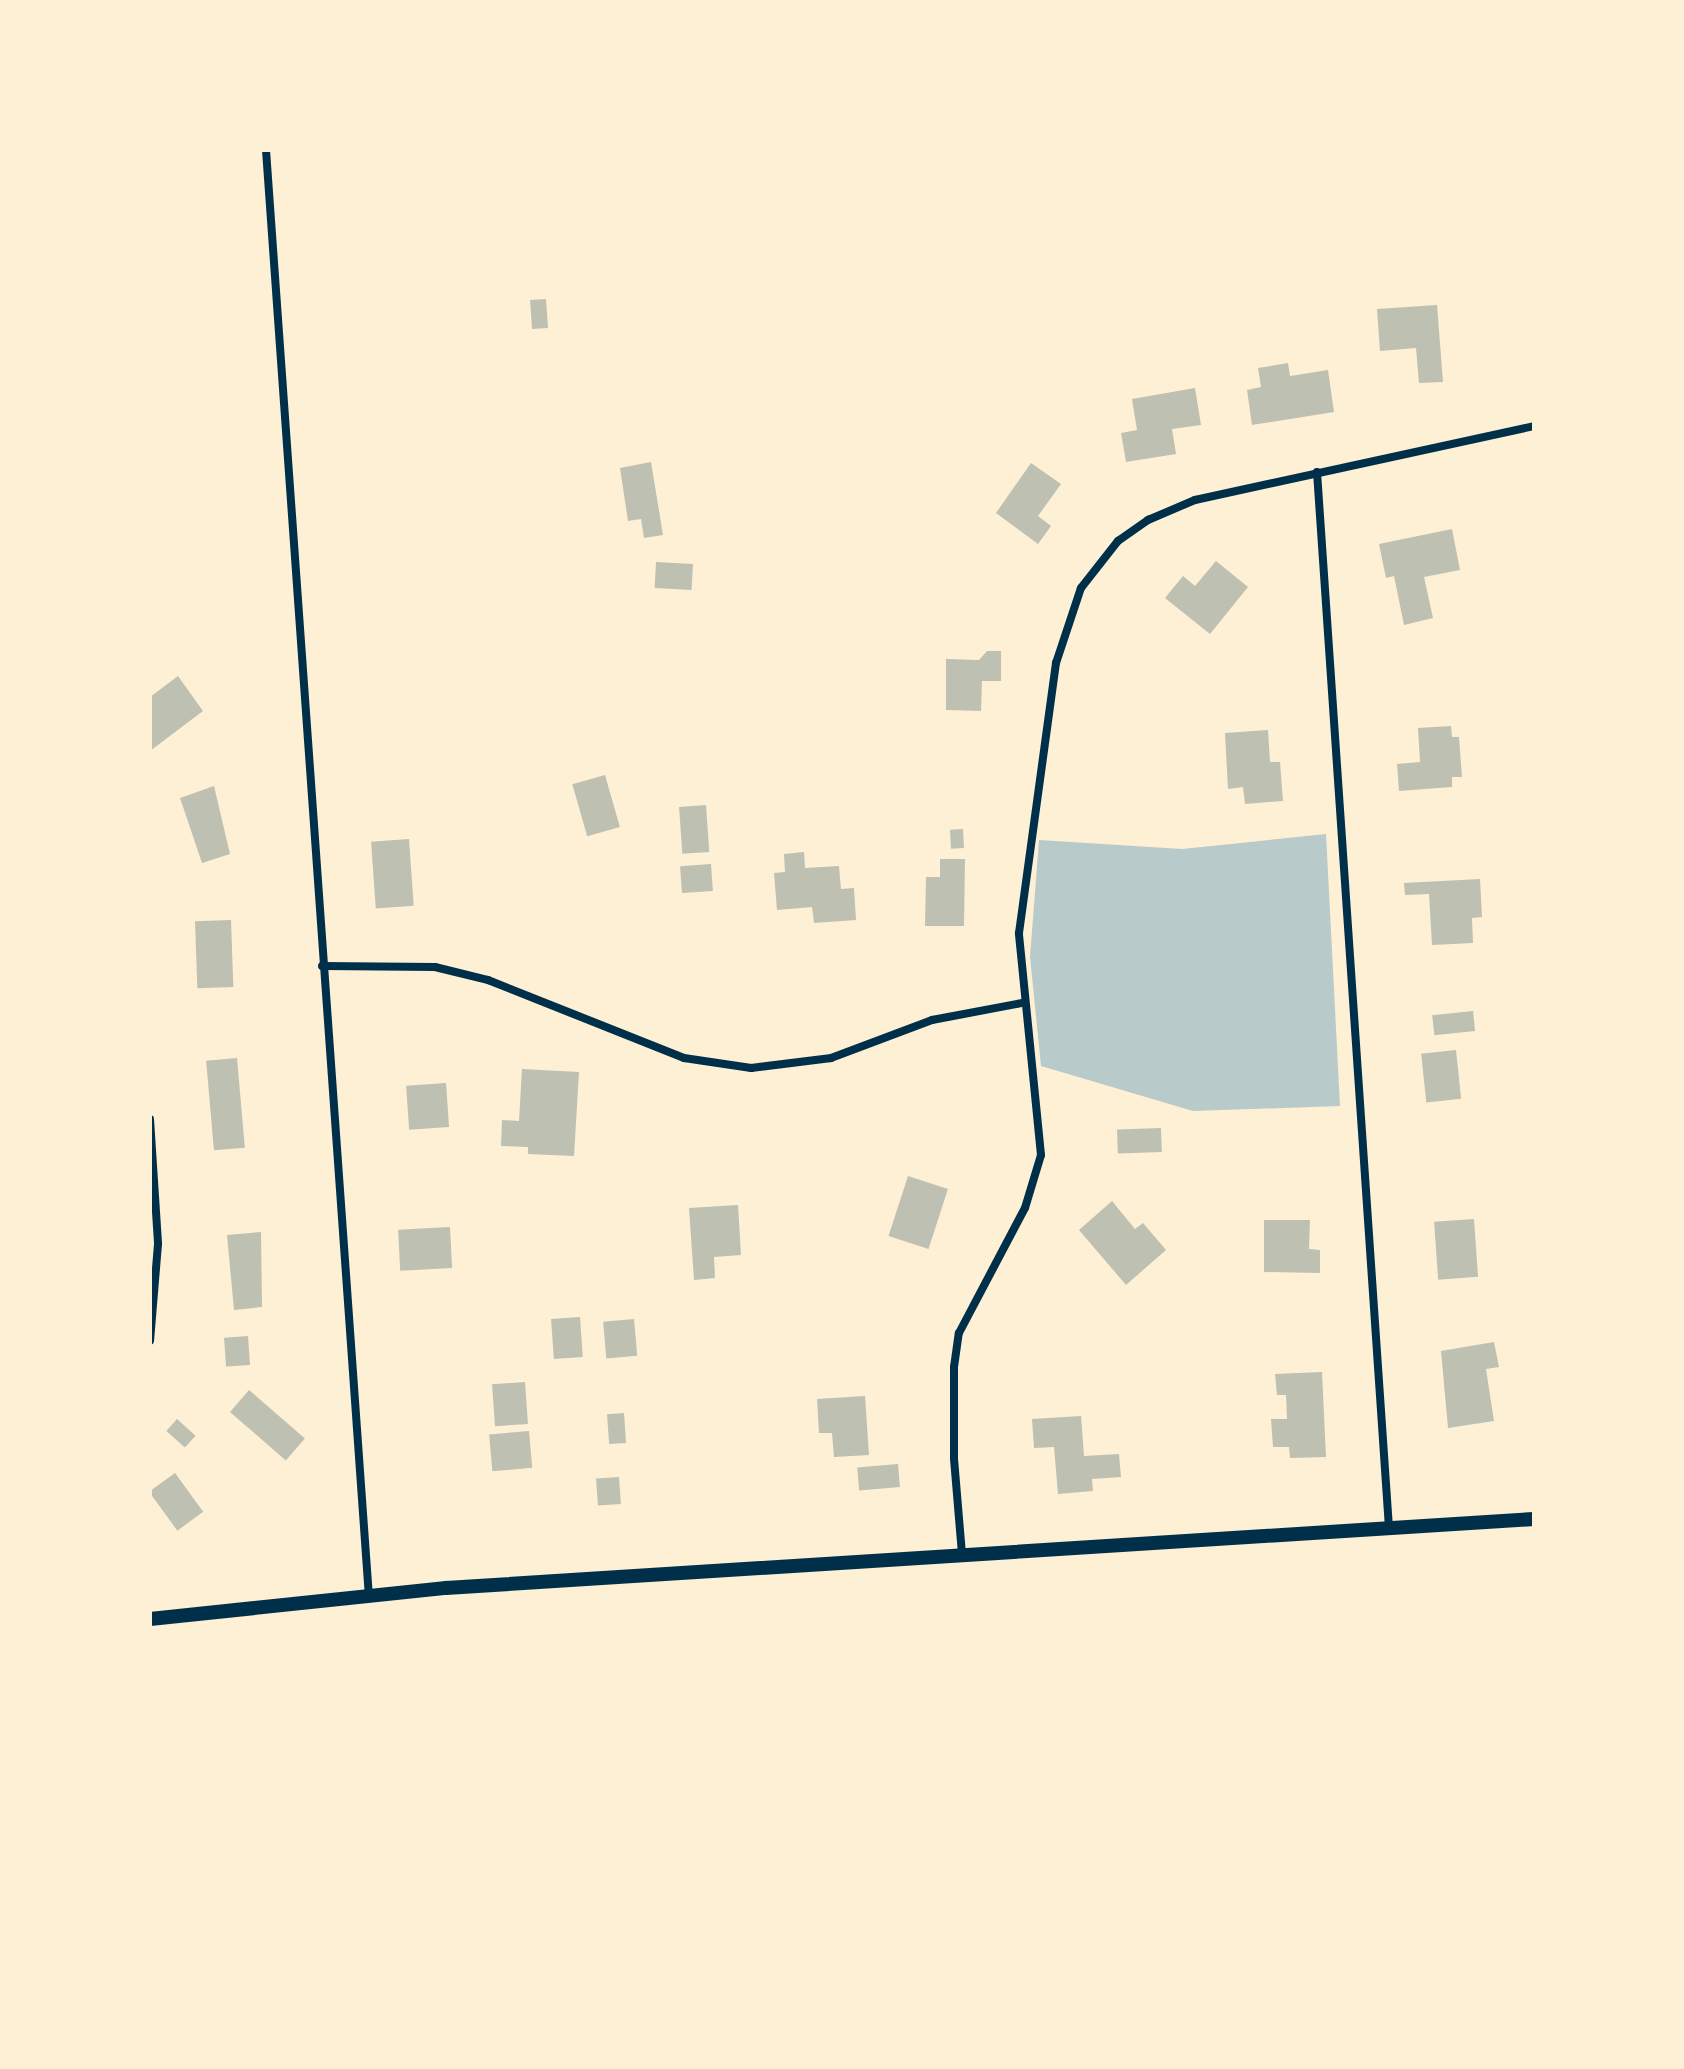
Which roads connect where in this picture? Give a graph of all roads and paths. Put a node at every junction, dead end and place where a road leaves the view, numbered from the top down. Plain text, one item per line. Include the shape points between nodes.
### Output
1 (266, 150) edge
2 (1534, 426) edge
3 (1317, 472) junction
4 (322, 966) junction
5 (1022, 1003) junction
6 (150, 1119) edge
7 (150, 1341) edge
8 (1534, 1519) edge
9 (1389, 1529) junction
10 (962, 1554) junction
11 (369, 1597) junction
12 (150, 1619) edge

1 - 4 street
2 - 3 street
3 - 5 street via 1163,512 1118,541 1081,588 1056,663 1024,872 1019,933
3 - 9 street
4 - 5 street via 435,967 488,980 684,1058 751,1068 831,1058 932,1020
4 - 11 street
5 - 10 street via 1041,1155 1025,1208 959,1333 951,1400
6 - 7 street via 158,1244
8 - 9 street
9 - 10 street
10 - 11 street
11 - 12 street

